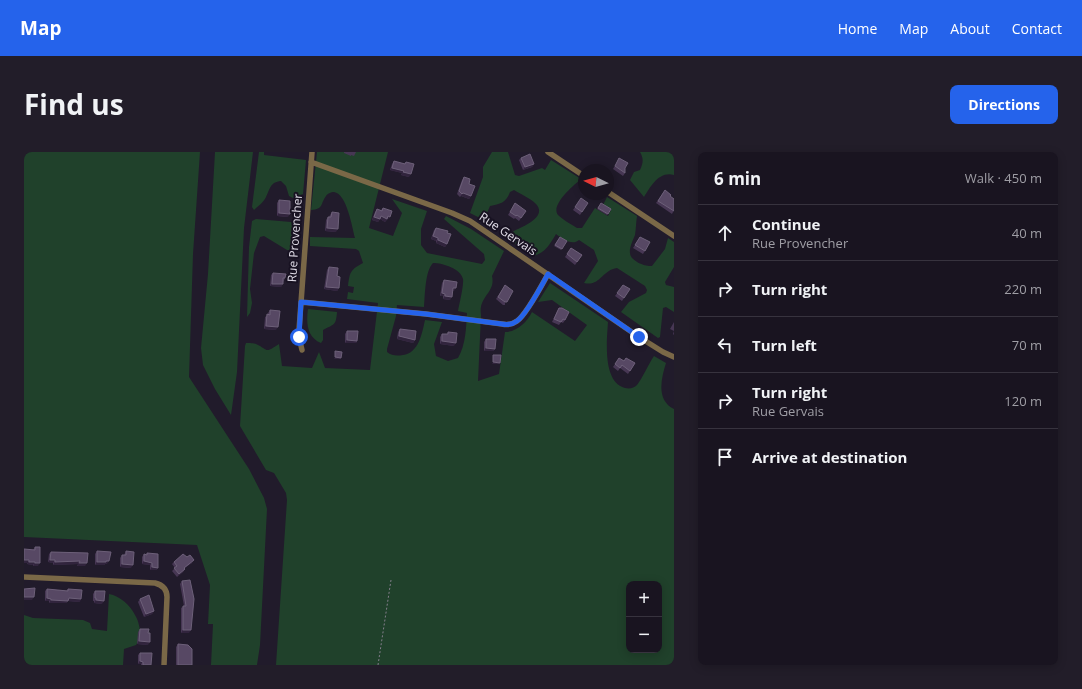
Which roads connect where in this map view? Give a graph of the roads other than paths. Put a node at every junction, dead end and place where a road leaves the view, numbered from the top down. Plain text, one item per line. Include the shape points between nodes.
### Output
1 (312, 152) edge
2 (548, 152) edge
3 (311, 162) junction
4 (578, 172) edge
5 (614, 196) edge
6 (674, 236) edge
7 (548, 274) junction
8 (301, 302) junction
9 (302, 350) dead end
10 (674, 358) edge
11 (24, 577) edge
12 (164, 665) edge

1 - 3 street, Rue Provencher
2 - 4 street
3 - 7 street, Rue Gervais via 461,217 479,226
3 - 8 street, Rue Provencher
5 - 6 street
7 - 8 street via 522,317 515,323 506,325 426,314
7 - 10 street, Rue Gervais
8 - 9 street, Rue Provencher via 299,337
11 - 12 street via 155,583 163,586 167,597

